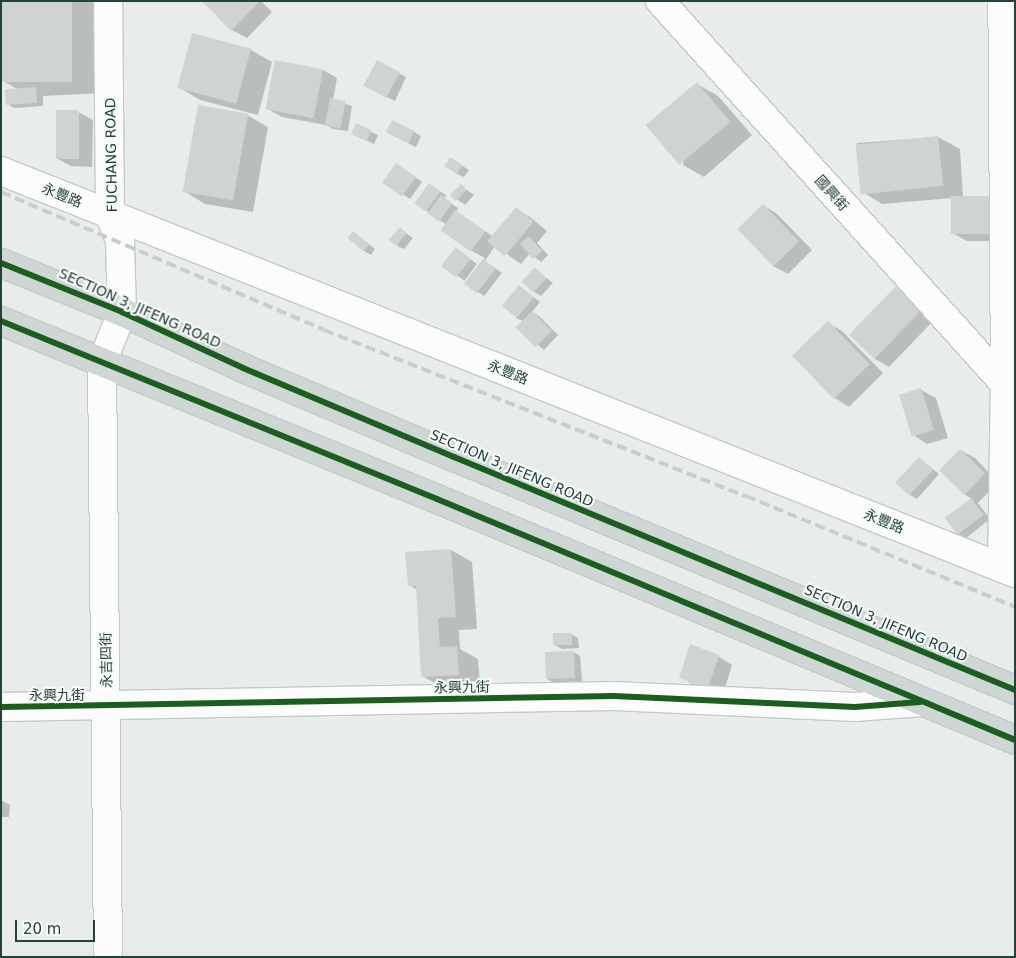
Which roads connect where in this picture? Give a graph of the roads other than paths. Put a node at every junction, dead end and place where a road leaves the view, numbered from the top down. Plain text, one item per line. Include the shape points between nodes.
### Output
1 (108, 1) edge
2 (660, 1) edge
3 (1002, 1) edge
4 (1, 171) edge
5 (110, 215) junction
6 (1, 263) edge
7 (122, 312) junction
8 (1, 321) edge
9 (102, 363) junction
10 (1005, 384) junction
11 (1008, 571) edge
12 (1015, 690) edge
13 (922, 702) junction
14 (1, 707) edge
15 (107, 707) junction
16 (1015, 740) edge
17 (108, 957) edge

1 - 5 street, FUCHANG ROAD
2 - 10 street, 國興街
3 - 10 street
4 - 5 street, 永豐路
5 - 7 street, FUCHANG ROAD via 120,241
5 - 11 street, 永豐路
6 - 7 main road, SECTION 3, JIFENG ROAD
7 - 9 street, FUCHANG ROAD
7 - 12 main road, SECTION 3, JIFENG ROAD via 243,368
8 - 9 main road
9 - 13 main road
9 - 15 street, 永吉四街
10 - 11 street
13 - 15 street, 永興九街 via 855,707 614,696
13 - 16 main road
14 - 15 street, 永興九街
15 - 17 street, 永吉四街

